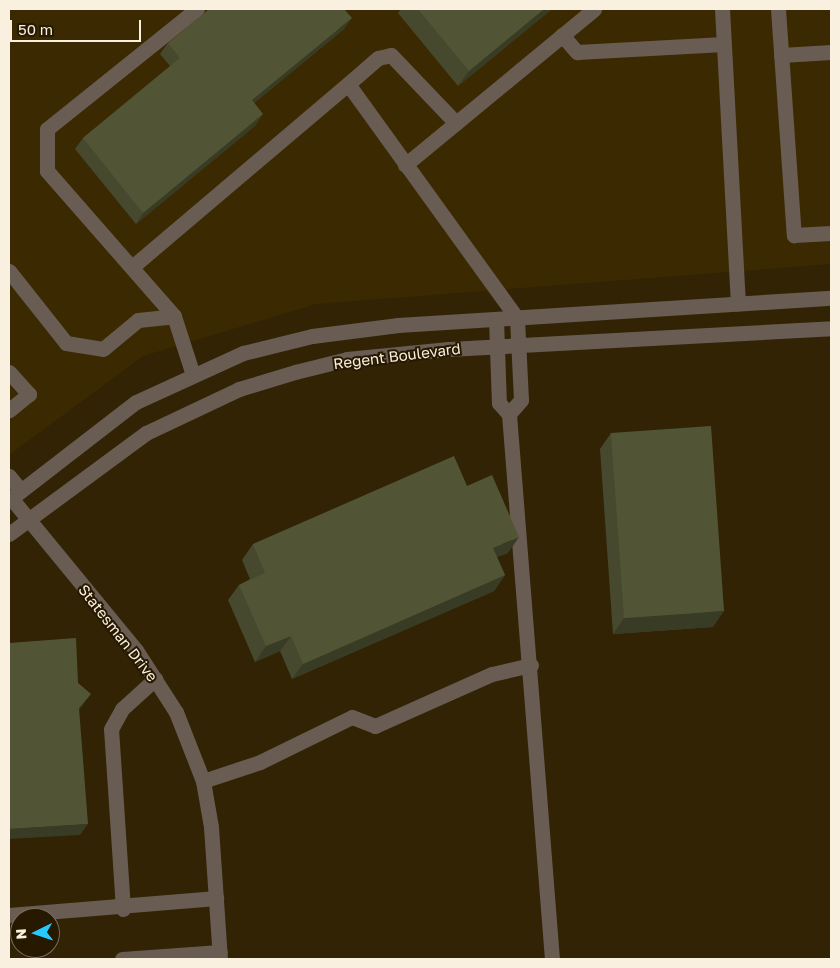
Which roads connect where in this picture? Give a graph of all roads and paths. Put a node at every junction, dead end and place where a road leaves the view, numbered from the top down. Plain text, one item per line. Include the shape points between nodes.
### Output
1 (197, 9) edge
2 (594, 9) edge
3 (722, 9) edge
4 (778, 9) edge
5 (562, 35) junction
6 (724, 44) junction
7 (831, 52) edge
8 (781, 55) junction
9 (348, 84) junction
10 (456, 123) junction
11 (405, 165) junction
12 (831, 233) edge
13 (132, 267) junction
14 (9, 271) edge
15 (831, 298) edge
16 (738, 304) junction
17 (174, 316) junction
18 (517, 318) junction
19 (496, 319) junction
20 (831, 328) edge
21 (518, 345) junction
22 (496, 346) junction
23 (9, 372) edge
24 (193, 374) junction
25 (9, 410) edge
26 (510, 414) junction
27 (9, 476) edge
28 (14, 496) edge
29 (26, 520) junction
30 (9, 534) edge
31 (531, 665) junction
32 (155, 679) junction
33 (203, 781) junction
34 (216, 898) junction
35 (123, 909) junction
36 (9, 916) edge
37 (220, 955) edge
38 (149, 958) edge
39 (122, 959) edge
40 (552, 959) edge

1 - 13 street via 47,129 47,171
2 - 5 street
3 - 6 street
4 - 8 street
5 - 6 street via 577,52
5 - 10 street
6 - 16 street
7 - 8 street
8 - 12 street via 794,235
9 - 10 street via 378,58 391,55
9 - 11 street
9 - 13 street
10 - 11 street
11 - 18 street
13 - 17 street
14 - 17 street via 66,343 103,349 138,320
15 - 16 street, Regent Boulevard
16 - 18 street, Regent Boulevard
17 - 24 street
18 - 19 street, Regent Boulevard
18 - 21 street
19 - 22 street
19 - 24 street, Regent Boulevard via 312,336 243,353
20 - 21 street, Regent Boulevard
21 - 22 street, Regent Boulevard
21 - 26 street via 521,400
22 - 26 street via 499,403
22 - 29 street, Regent Boulevard via 347,359 239,389 146,433
23 - 25 street via 29,394
24 - 28 street, Regent Boulevard via 136,402
26 - 31 street
27 - 28 street, Statesman Drive
28 - 29 street, Statesman Drive
29 - 30 street, Regent Boulevard
29 - 32 street, Statesman Drive
31 - 33 street via 492,674 375,726 352,718 260,762
31 - 40 street
32 - 33 street, Statesman Drive via 176,712
32 - 35 street via 122,710 111,729
33 - 34 street, Statesman Drive
34 - 35 street via 187,898
34 - 37 street, Statesman Drive
35 - 36 street
37 - 38 street
38 - 39 street

